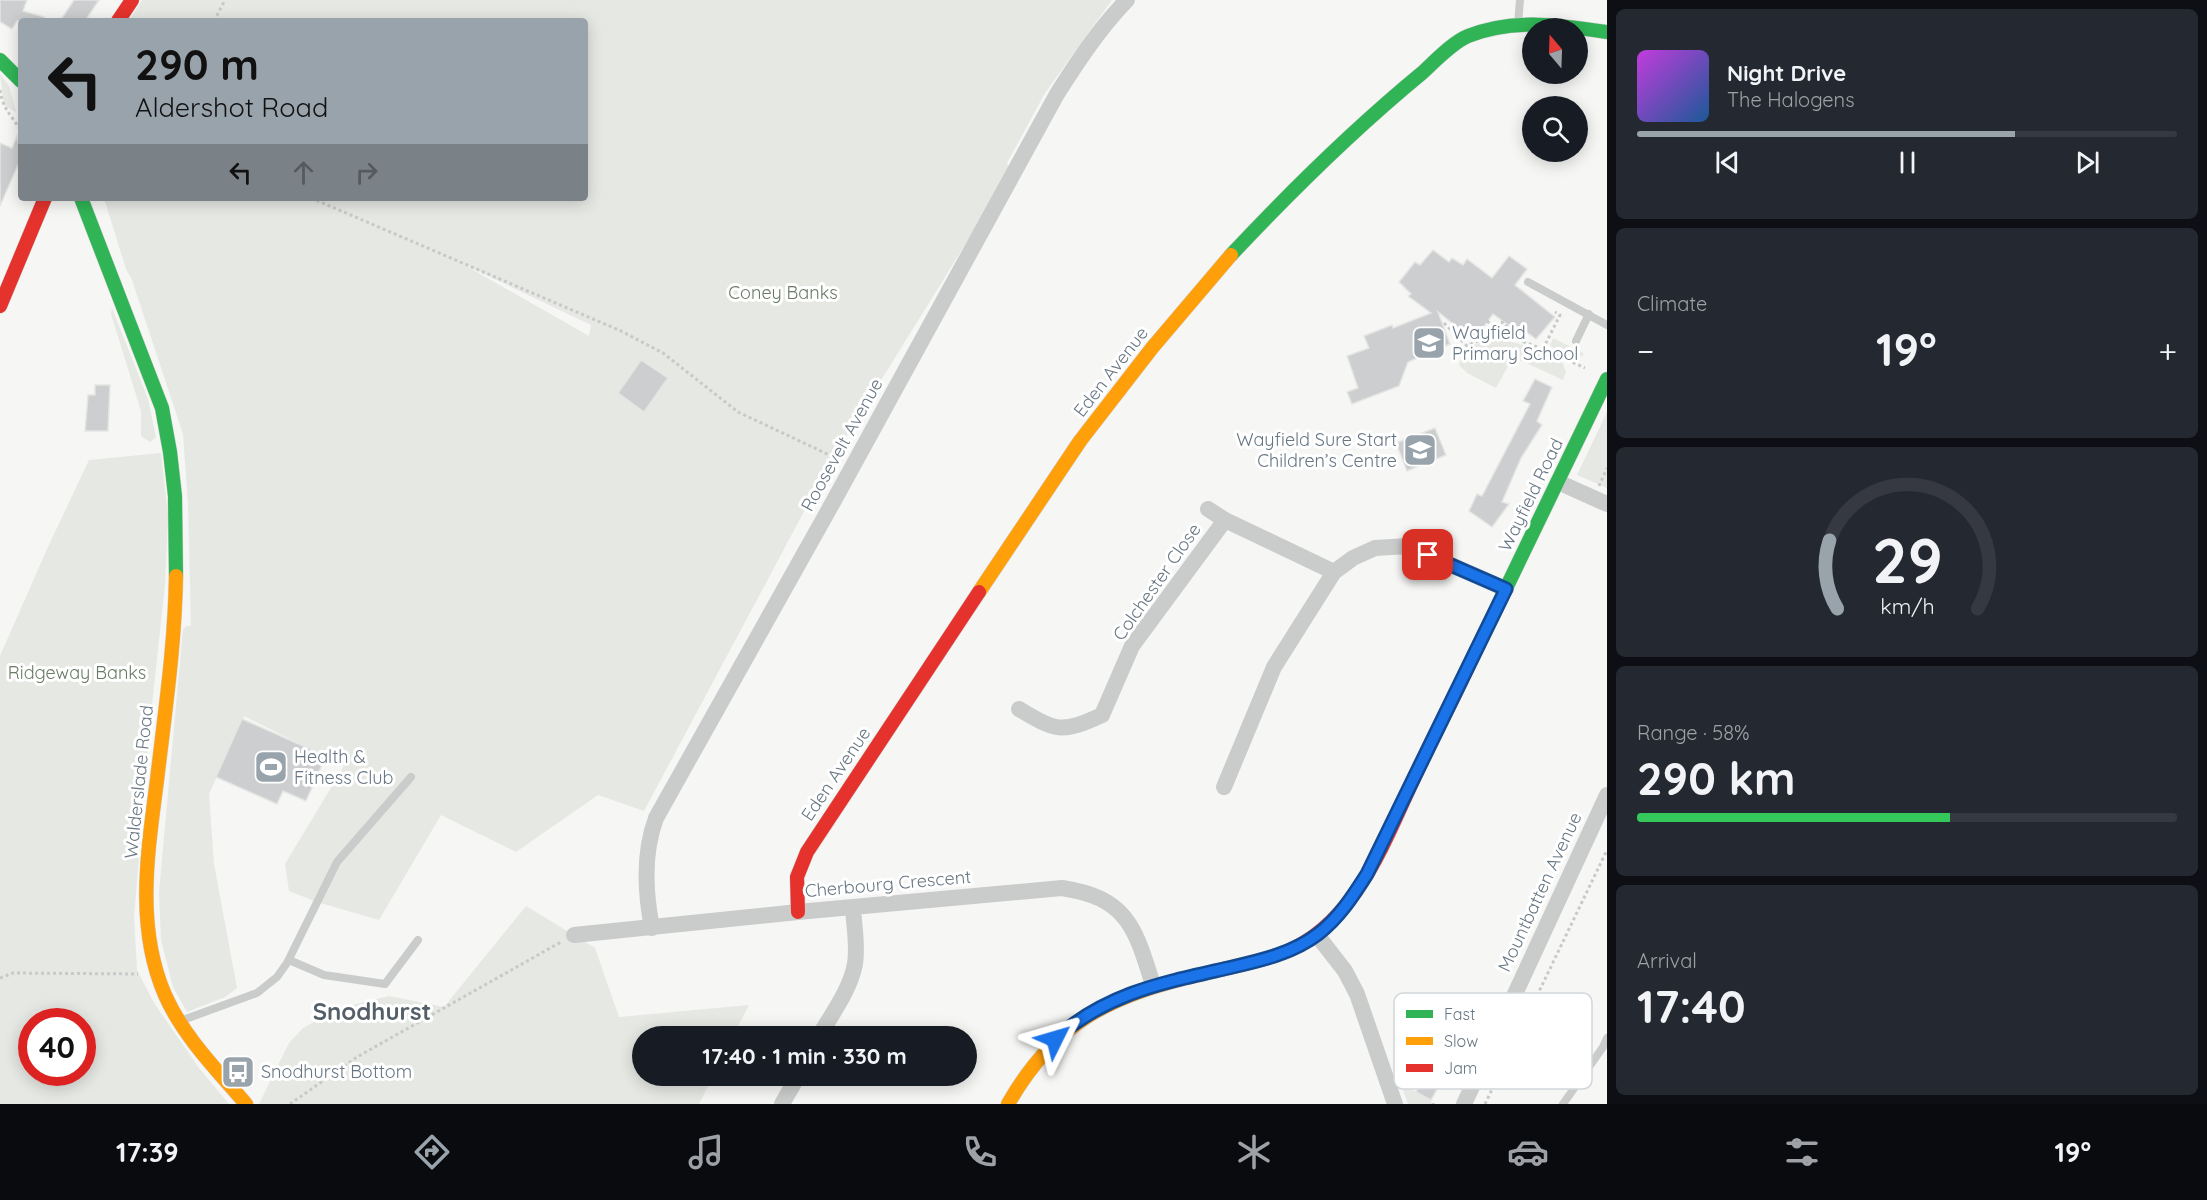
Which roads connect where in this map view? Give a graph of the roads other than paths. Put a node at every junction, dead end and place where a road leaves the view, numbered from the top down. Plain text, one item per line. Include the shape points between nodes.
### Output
1 (132, 0) edge
2 (1127, 0) edge
3 (1520, 0) edge
4 (120, 18) edge
5 (1518, 24) junction
6 (1607, 32) edge
7 (0, 60) edge
8 (18, 78) edge
9 (44, 201) edge
10 (82, 201) edge
11 (1528, 282) dead end
12 (0, 306) edge
13 (1589, 314) junction
14 (1607, 325) edge
15 (1576, 341) dead end
16 (1607, 380) edge
17 (1558, 482) junction
18 (1607, 504) edge
19 (1208, 508) dead end
20 (1225, 520) junction
21 (1334, 572) junction
22 (1506, 589) junction
23 (1019, 709) dead end
24 (411, 777) dead end
25 (1224, 787) dead end
26 (1607, 795) edge
27 (853, 908) junction
28 (798, 912) junction
29 (652, 928) junction
30 (574, 935) road end
31 (1317, 935) junction
32 (418, 940) dead end
33 (289, 960) junction
34 (1153, 985) junction
35 (1515, 993) edge
36 (179, 1021) junction
37 (825, 1026) edge
38 (1606, 1045) edge
39 (1592, 1064) edge
40 (792, 1086) edge
41 (1471, 1089) edge
42 (1574, 1089) edge
43 (246, 1104) edge
44 (782, 1104) edge
45 (1008, 1104) edge
46 (1395, 1104) edge
47 (1464, 1104) edge
48 (1563, 1104) edge

1 - 4 street
2 - 29 street, Roosevelt Avenue via 1081,55 1057,94 656,818 647,865
3 - 5 lane
5 - 6 street, Eden Avenue
5 - 28 street, Eden Avenue via 1465,37 1394,96 1290,192 1152,348 1080,441 803,857 797,871
7 - 8 street
9 - 12 street
10 - 36 street, Walderslade Road via 162,408 175,483 176,587 146,894 150,950 164,994
11 - 13 lane
13 - 14 lane
13 - 15 lane
16 - 17 street, Wayfield Road
17 - 18 street
17 - 22 street, Wayfield Road
19 - 20 street
20 - 21 street
20 - 23 street, Colchester Close via 1132,646 1102,715 1081,725 1050,728
21 - 22 street via 1375,548 1408,546
21 - 25 street via 1274,667
22 - 31 street, Wayfield Road via 1367,874 1350,900
24 - 33 lane via 337,862
26 - 35 street, Mountbatten Avenue
27 - 28 street, Cherbourg Crescent
27 - 34 street, Cherbourg Crescent via 1062,888 1087,892 1105,899 1129,923
27 - 37 street via 856,948 850,980
28 - 29 street, Cherbourg Crescent
29 - 30 street, Cherbourg Crescent
31 - 34 street, Wayfield Road via 1268,959
31 - 46 street via 1357,994
32 - 33 lane via 385,984 324,975
33 - 36 lane via 277,977 257,993
34 - 45 street, Wayfield Road via 1122,995 1068,1027 1032,1064
36 - 43 street, Walderslade Road
38 - 39 lane
40 - 44 street
41 - 47 street, Mountbatten Avenue
42 - 48 lane

